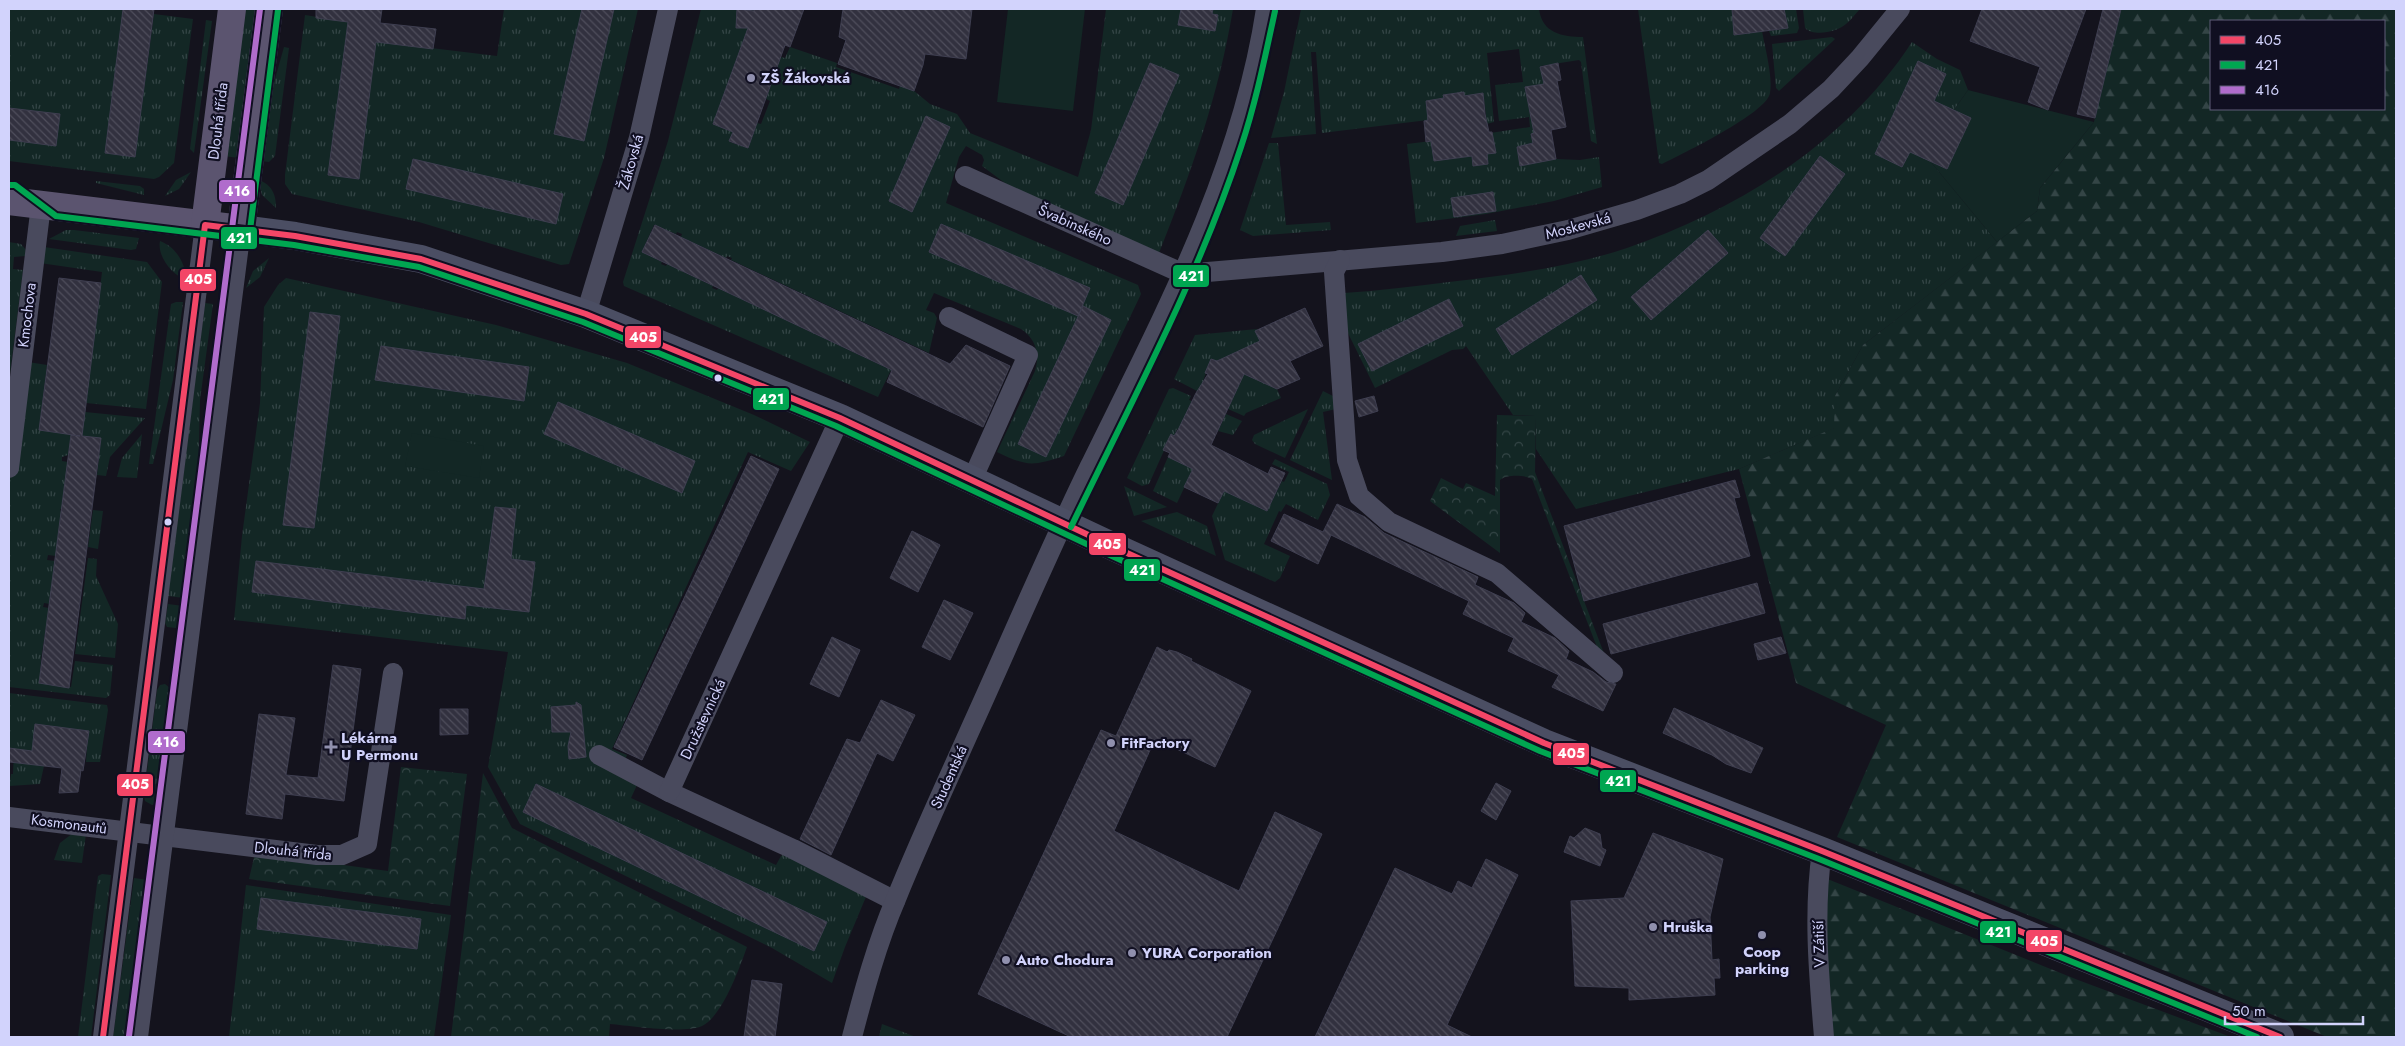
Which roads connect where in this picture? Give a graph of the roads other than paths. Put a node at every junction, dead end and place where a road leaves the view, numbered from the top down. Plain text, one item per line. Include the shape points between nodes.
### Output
1 (232, 9) edge
2 (269, 9) edge
3 (668, 9) edge
4 (1266, 9) edge
5 (1900, 9) edge
6 (965, 176) dead end
7 (9, 201) edge
8 (41, 205) junction
9 (205, 224) junction
10 (241, 229) junction
11 (1340, 260) junction
12 (1184, 274) junction
13 (586, 314) junction
14 (949, 317) dead end
15 (840, 418) junction
16 (11, 424) edge
17 (9, 468) edge
18 (972, 480) junction
19 (1063, 524) junction
20 (393, 673) dead end
21 (1613, 673) dead end
22 (599, 755) dead end
23 (669, 792) junction
24 (9, 817) edge
25 (129, 831) junction
26 (164, 836) junction
27 (1822, 852) junction
28 (895, 901) junction
29 (103, 1037) edge
30 (138, 1037) edge
31 (852, 1037) edge
32 (1824, 1037) edge
33 (2280, 1037) edge

1 - 9 main road, Dlouhá třída
2 - 10 main road
3 - 13 street, Žákovská via 639,138
4 - 12 street, Studentská via 1232,149
5 - 11 street, Moskevská via 1831,89 1790,124 1745,157 1680,194 1568,230 1502,244
6 - 12 street, Švabinského
7 - 8 main road
8 - 9 main road
8 - 16 street, Kmochova
9 - 10 main road
9 - 25 street, Dlouhá třída
10 - 13 street via 422,259
10 - 26 street
11 - 12 street, Moskevská
11 - 21 street via 1334,272 1348,460 1358,496 1389,522 1497,574
12 - 19 street, Studentská
13 - 15 street
14 - 18 street via 1028,355
15 - 18 street
15 - 23 street, Družstevnická
16 - 17 street, Kmochova
18 - 19 street
19 - 27 street via 1544,743
19 - 28 street, Studentská
20 - 26 street, Dlouhá třída via 367,844 342,855 317,855
22 - 23 street
23 - 28 street via 793,849
24 - 25 street, Kosmonautů
25 - 26 street, Kosmonautů
25 - 29 street, Dlouhá třída
26 - 30 street
27 - 32 street, V Zátiší via 1818,912
27 - 33 street
28 - 31 street, Studentská

